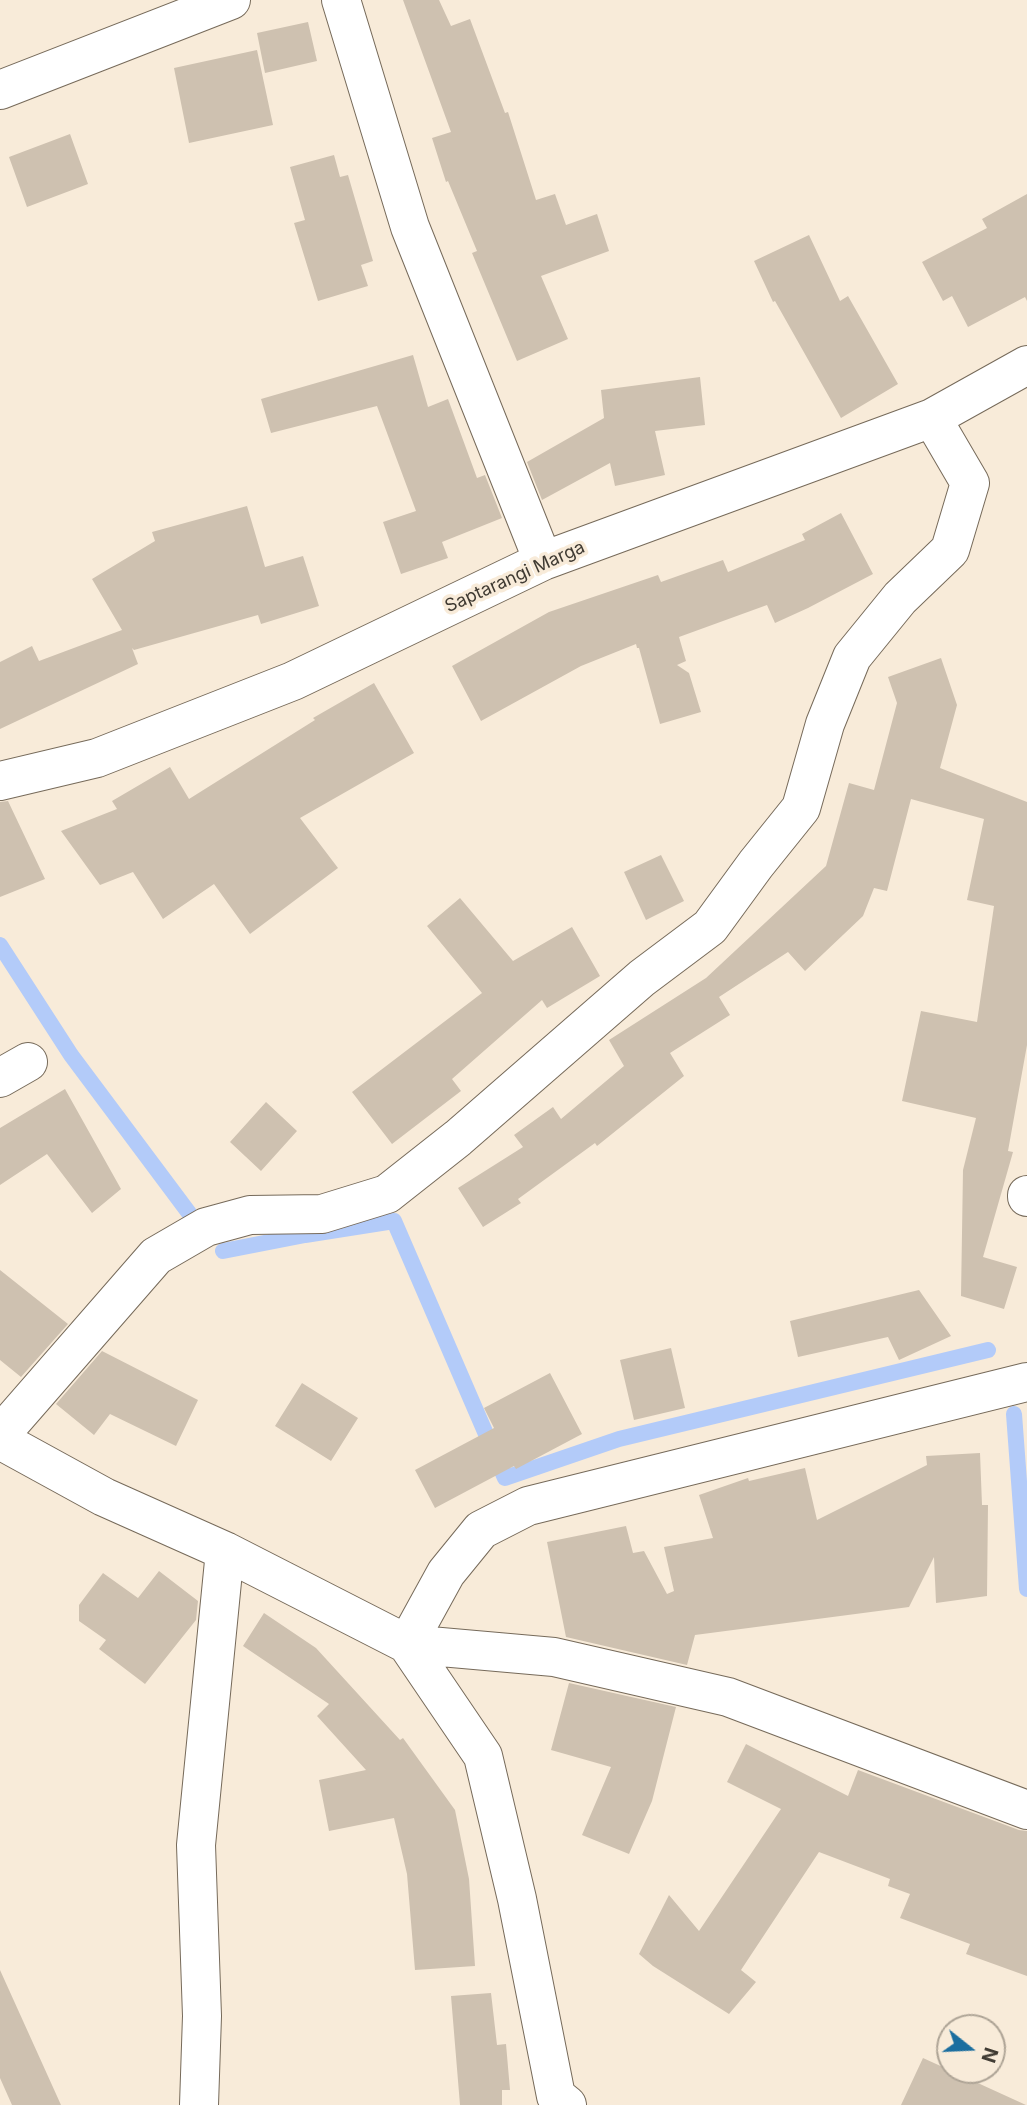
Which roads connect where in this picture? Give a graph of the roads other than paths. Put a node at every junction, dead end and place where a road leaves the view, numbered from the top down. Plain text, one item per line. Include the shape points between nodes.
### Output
1 (230, 0) edge
2 (341, 0) edge
3 (0, 90) edge
4 (1027, 365) edge
5 (932, 418) junction
6 (543, 561) junction
7 (0, 780) edge
8 (1027, 1382) edge
9 (0, 1437) edge
10 (225, 1551) junction
11 (407, 1644) junction
12 (1027, 1810) edge
13 (559, 2102) edge
14 (199, 2105) edge

1 - 3 street
2 - 6 street via 410,227
4 - 5 street, Saptarangi Marga
5 - 6 street, Saptarangi Marga
5 - 9 street via 970,483 950,551 900,598 852,657 825,724 801,808 710,927 642,978 387,1194 322,1213 250,1215 206,1227 156,1256
6 - 7 street, Saptarangi Marga via 293,681 97,758
8 - 11 street via 528,1506 481,1530 446,1573
9 - 10 street via 104,1497
10 - 11 street
10 - 14 street via 196,1845 202,2016
11 - 12 street via 554,1657 727,1697
11 - 13 street via 483,1756

